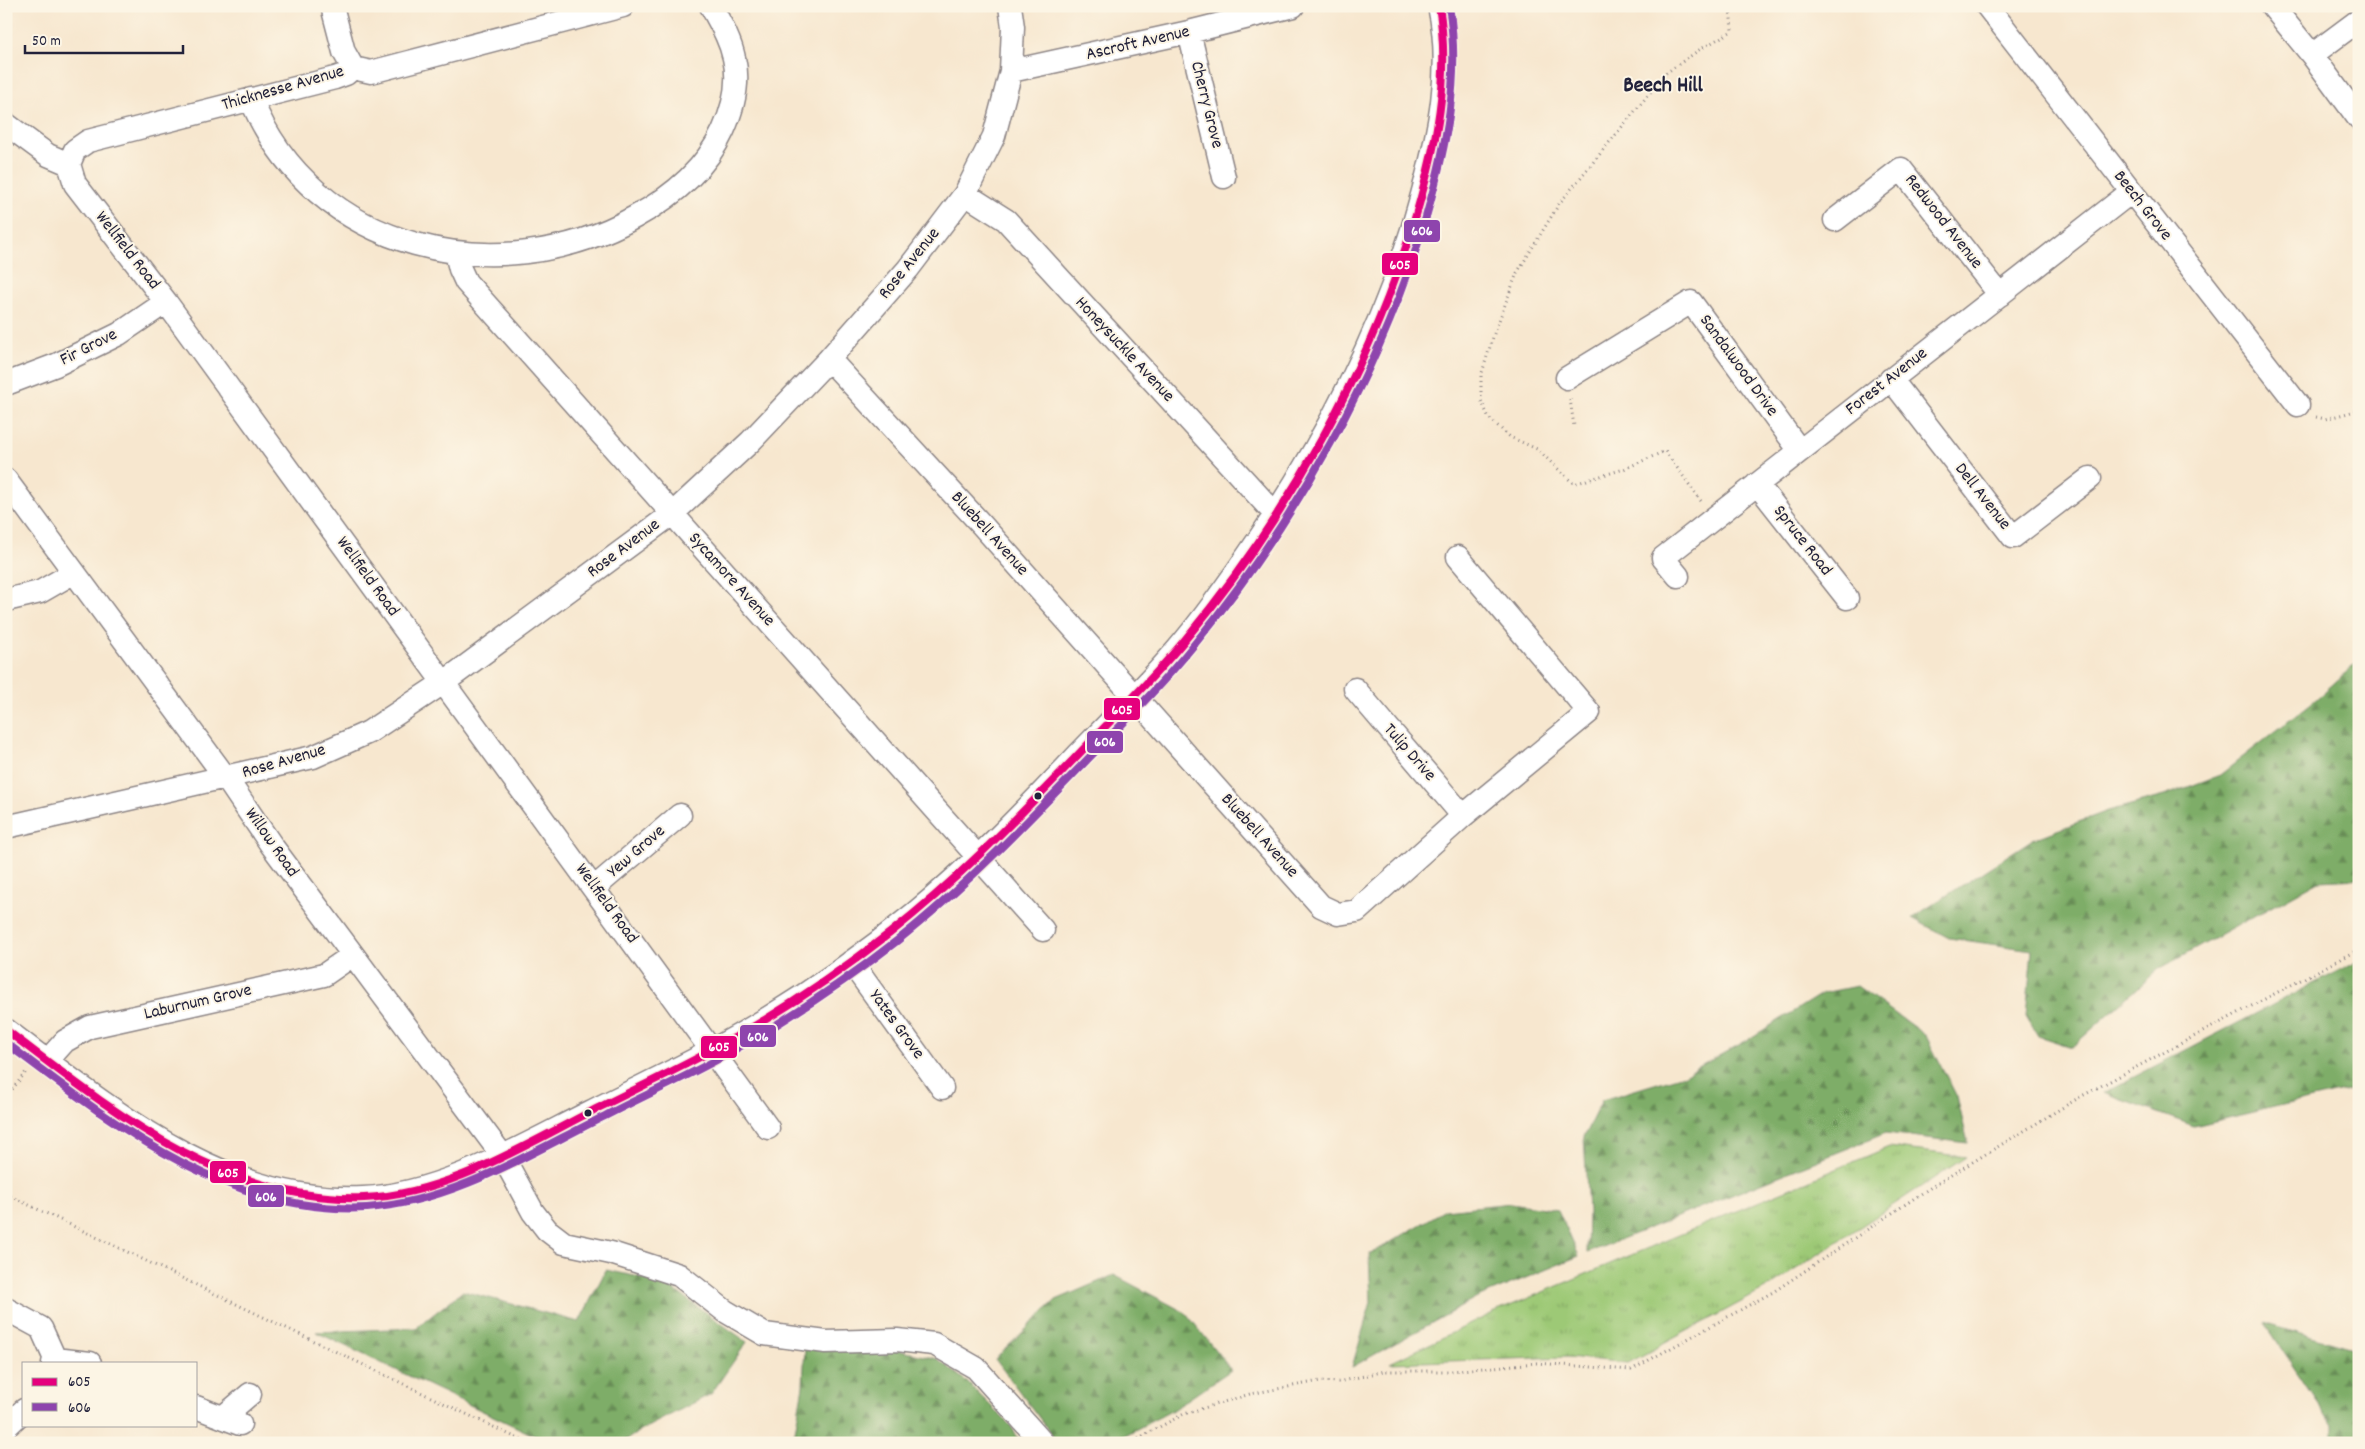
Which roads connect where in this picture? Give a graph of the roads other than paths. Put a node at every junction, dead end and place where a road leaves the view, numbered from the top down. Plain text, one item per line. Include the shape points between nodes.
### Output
1 (332, 6) edge
2 (623, 6) edge
3 (711, 6) edge
4 (1010, 6) edge
5 (1293, 6) edge
6 (1439, 6) edge
7 (1987, 6) edge
8 (2272, 6) edge
9 (2359, 20) edge
10 (1189, 32) junction
11 (2312, 56) junction
12 (354, 68) junction
13 (1011, 71) junction
14 (251, 99) junction
15 (2359, 119) edge
16 (6, 124) edge
17 (69, 164) junction
18 (1224, 177) dead end
19 (2131, 192) junction
20 (965, 194) junction
21 (1835, 220) dead end
22 (456, 253) junction
23 (2000, 295) junction
24 (166, 302) junction
25 (829, 360) junction
26 (1567, 378) road end
27 (1891, 379) junction
28 (6, 384) edge
29 (2298, 405) road end
30 (1800, 451) junction
31 (2090, 478) dead end
32 (6, 480) edge
33 (1757, 484) junction
34 (672, 514) junction
35 (1276, 514) junction
36 (1458, 557) dead end
37 (73, 573) junction
38 (1678, 576) dead end
39 (1847, 598) dead end
40 (6, 600) edge
41 (443, 683) junction
42 (1355, 690) dead end
43 (1134, 697) junction
44 (226, 778) junction
45 (680, 815) dead end
46 (1464, 816) junction
47 (6, 827) edge
48 (977, 856) junction
49 (594, 888) junction
50 (1043, 930) dead end
51 (353, 955) junction
52 (851, 962) junction
53 (6, 1030) edge
54 (712, 1050) junction
55 (44, 1058) junction
56 (942, 1088) dead end
57 (768, 1128) dead end
58 (502, 1155) junction
59 (6, 1309) edge
60 (54, 1361) edge
61 (72, 1362) edge
62 (250, 1394) dead end
63 (198, 1408) edge
64 (22, 1412) edge
65 (6, 1427) edge
66 (1042, 1443) edge

1 - 12 street via 344,52
2 - 12 street, Thicknesse Avenue via 371,72
3 - 22 street via 729,39 736,78 727,123 701,166 676,190 646,211 583,241 512,254
4 - 13 street, Rose Avenue via 1013,27
5 - 10 street, Ascroft Avenue
6 - 35 street via 1445,57 1443,100 1434,151 1405,254 1346,395 1315,453
7 - 19 street, Beech Grove
8 - 11 street
9 - 11 street
10 - 13 street, Ascroft Avenue
10 - 18 street, Cherry Grove
11 - 15 street
12 - 14 street, Thicknesse Avenue via 335,78
13 - 20 street, Rose Avenue via 994,136
14 - 17 street, Thicknesse Avenue via 88,141 75,150
14 - 22 street via 260,121 292,166 323,196 376,231 406,242
16 - 17 street via 48,156
17 - 24 street, Wellfield Road via 75,184
19 - 23 street, Forest Avenue
19 - 29 street, Beech Grove
20 - 25 street, Rose Avenue via 908,269
20 - 35 street, Honeysuckle Avenue via 1006,220
21 - 23 street, Redwood Avenue via 1901,169
22 - 34 street, Sycamore Avenue via 466,282
23 - 27 street, Forest Avenue
24 - 28 street, Fir Grove via 119,334 56,365
24 - 41 street, Wellfield Road
25 - 34 street, Rose Avenue via 750,442
25 - 43 street, Bluebell Avenue via 981,524
26 - 30 street, Sandalwood Drive via 1691,302
27 - 30 street, Forest Avenue
27 - 31 street, Dell Avenue via 2013,537
30 - 33 street, Forest Avenue
32 - 37 street, Willow Road
33 - 38 street, Forest Avenue via 1663,558
33 - 39 street, Spruce Road
34 - 41 street, Rose Avenue
34 - 48 street, Sycamore Avenue
35 - 43 street via 1179,648
36 - 46 street, Bluebell Avenue via 1589,712
37 - 40 street via 40,592
37 - 44 street, Willow Road
41 - 44 street, Rose Avenue via 369,732 313,757
41 - 49 street, Wellfield Road
42 - 46 street, Tulip Drive
43 - 46 street, Bluebell Avenue via 1321,906 1338,914 1357,911
43 - 48 street
44 - 47 street, Rose Avenue
44 - 51 street, Willow Road
45 - 49 street, Yew Grove
48 - 50 street, Sycamore Avenue
48 - 52 street via 917,911
49 - 54 street, Wellfield Road
51 - 55 street, Laburnum Grove via 324,975 90,1027
51 - 58 street, Willow Road
52 - 54 street
52 - 56 street, Yates Grove
53 - 55 street
54 - 57 street, Wellfield Road
54 - 58 street
55 - 58 street via 167,1144 216,1169 274,1190 337,1198 396,1195 447,1181
58 - 66 street, Willow Road via 533,1212 547,1230 564,1243 611,1253 679,1275 725,1311 764,1334 826,1342 896,1340 934,1344 976,1368
59 - 60 street via 41,1328
60 - 61 street
62 - 63 street via 232,1420
64 - 65 street

